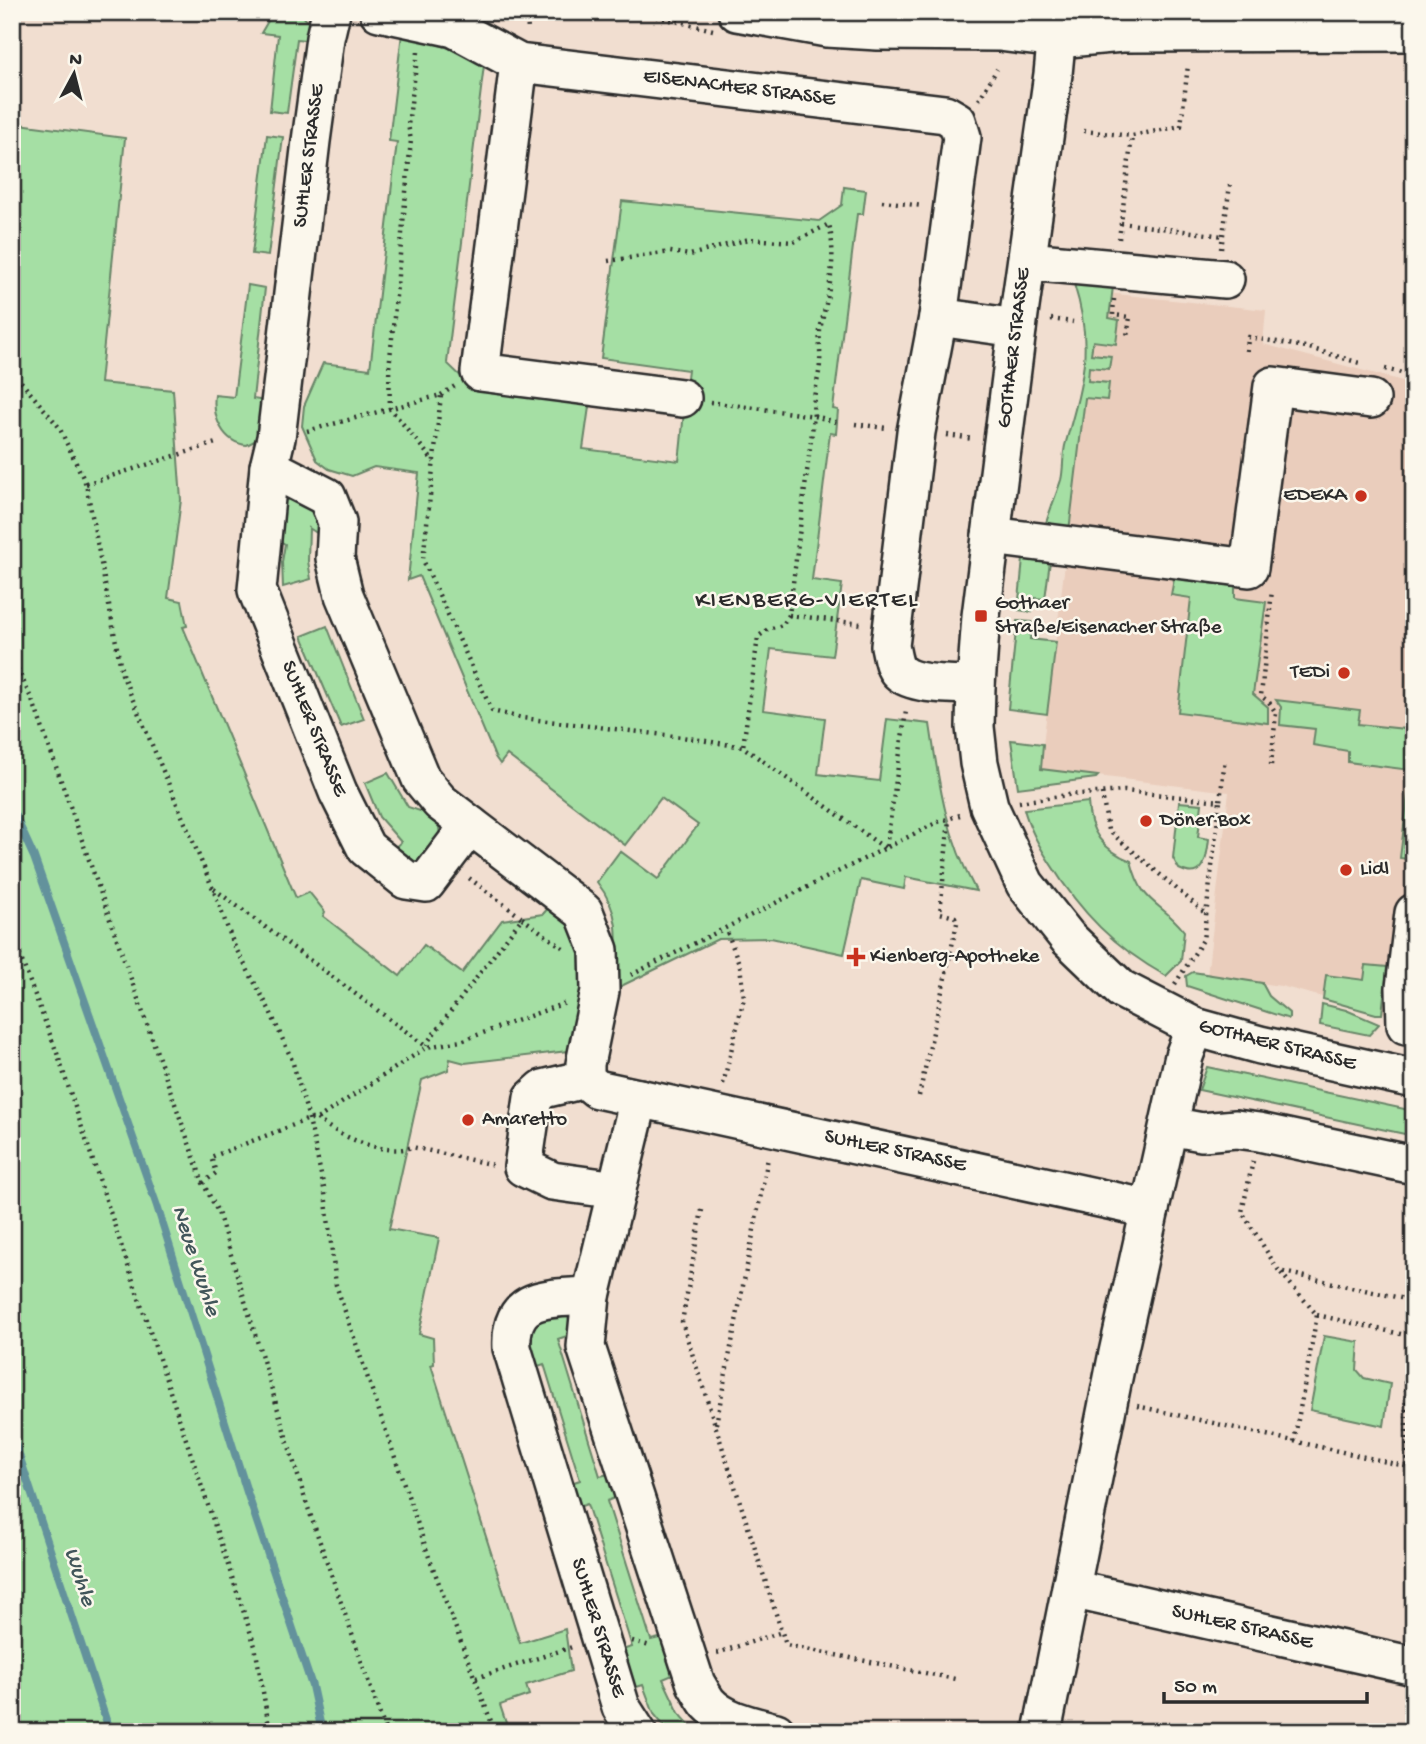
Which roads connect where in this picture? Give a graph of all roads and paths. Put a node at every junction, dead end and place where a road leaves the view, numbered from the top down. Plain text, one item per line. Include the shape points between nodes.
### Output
1 (331, 12) edge
2 (379, 12) edge
3 (737, 12) edge
4 (422, 20) junction
5 (1058, 26) edge
6 (1414, 32) edge
7 (1189, 57) dead end
8 (519, 63) junction
9 (1084, 131) dead end
10 (1132, 136) junction
11 (1230, 185) dead end
12 (882, 201) dead end
13 (953, 209) junction
14 (1121, 223) junction
15 (1223, 236) junction
16 (1119, 245) dead end
17 (608, 261) dead end
18 (1027, 261) junction
19 (1223, 267) joint
20 (938, 317) junction
21 (1073, 322) dead end
22 (1034, 323) junction
23 (1247, 351) dead end
24 (12, 371) edge
25 (1414, 376) edge
26 (1372, 377) junction
27 (682, 398) joint
28 (390, 408) junction
29 (814, 416) junction
30 (837, 422) dead end
31 (312, 430) dead end
32 (219, 442) dead end
33 (433, 462) junction
34 (270, 467) junction
35 (86, 484) junction
36 (991, 536) junction
37 (1249, 568) junction
38 (789, 615) junction
39 (893, 628) junction
40 (12, 656) edge
41 (911, 679) junction
42 (976, 685) junction
43 (743, 747) junction
44 (1225, 759) dead end
45 (1271, 765) dead end
46 (1102, 793) junction
47 (1220, 801) junction
48 (1017, 802) dead end
49 (962, 815) dead end
50 (949, 819) junction
51 (470, 825) junction
52 (886, 849) junction
53 (444, 859) junction
54 (213, 889) junction
55 (1206, 914) junction
56 (1414, 914) edge
57 (726, 929) junction
58 (12, 934) edge
59 (600, 991) junction
60 (1161, 1010) junction
61 (1410, 1022) edge
62 (1195, 1027) junction
63 (427, 1047) junction
64 (1403, 1076) edge
65 (585, 1079) junction
66 (919, 1096) dead end
67 (639, 1098) junction
68 (716, 1114) junction
69 (309, 1119) junction
70 (317, 1119) junction
71 (774, 1126) junction
72 (1169, 1126) junction
73 (1259, 1132) junction
74 (1414, 1165) edge
75 (523, 1167) junction
76 (203, 1183) junction
77 (617, 1191) junction
78 (1150, 1209) junction
79 (702, 1210) dead end
80 (1279, 1271) junction
81 (591, 1296) junction
82 (1414, 1301) edge
83 (1318, 1315) junction
84 (1414, 1337) edge
85 (1109, 1400) junction
86 (715, 1425) junction
87 (1294, 1441) junction
88 (1411, 1468) edge
89 (1071, 1589) junction
90 (782, 1632) junction
91 (599, 1638) junction
92 (726, 1650) dead end
93 (555, 1652) dead end
94 (689, 1663) junction
95 (1414, 1666) edge
96 (476, 1678) junction
97 (955, 1679) dead end
98 (270, 1732) edge
99 (386, 1732) edge
100 (495, 1732) edge
101 (637, 1732) edge
102 (776, 1732) edge
103 (1042, 1732) edge

1 - 34 street, SUHLER STRASSE
2 - 4 street, EISENACHER STRASSE
3 - 5 street via 878,31 999,32
4 - 8 street, EISENACHER STRASSE via 454,28
4 - 28 path via 408,125 411,140 388,369
5 - 6 street via 1122,33
5 - 18 street, GOTHAER STRASSE
7 - 10 path via 1181,126
8 - 13 street, EISENACHER STRASSE via 945,114 957,121 962,137
8 - 27 street via 480,372
9 - 10 path
10 - 14 path
11 - 15 path
12 - 13 path
13 - 20 street
14 - 15 path
14 - 16 path
15 - 19 path
17 - 29 path via 670,252 690,255 749,239 794,242 829,224 830,287 820,327
18 - 19 street
18 - 22 street, GOTHAER STRASSE
20 - 22 street
20 - 39 street via 916,432
21 - 22 path
22 - 36 street, GOTHAER STRASSE
23 - 26 path via 1248,337 1306,347
24 - 35 path via 59,428
25 - 26 path
26 - 37 street via 1273,386
27 - 29 path
28 - 31 path
28 - 33 path
28 - 33 path via 441,395
29 - 30 path
29 - 38 path
32 - 35 path
33 - 43 path via 423,560 492,711
34 - 51 street via 327,497 337,522 335,558 344,595 421,779 440,802
34 - 53 street, SUHLER STRASSE via 257,590 338,792 366,848 406,880 426,883
35 - 54 path via 122,674
36 - 37 street
36 - 42 street, GOTHAER STRASSE
37 - 45 path via 1272,590 1261,696 1276,713
38 - 39 path
38 - 43 path via 783,625 758,638
39 - 41 street via 890,646 894,663
40 - 76 path via 35,707
41 - 42 street
41 - 52 path
42 - 60 street, GOTHAER STRASSE via 975,727 989,806 1025,884 1068,938 1121,989
43 - 52 path
44 - 47 path
46 - 47 path via 1125,791
46 - 48 path
46 - 55 path via 1108,830
47 - 55 path
49 - 50 path
50 - 52 path
50 - 66 path via 940,912 957,923
51 - 53 street, SUHLER STRASSE
51 - 59 street via 584,912 599,950
52 - 57 path
53 - 63 path via 522,918
54 - 63 path
54 - 69 path via 234,945 292,1060
55 - 60 path via 1203,940
56 - 61 street via 1405,988
57 - 59 path
57 - 68 path via 740,966 744,998
58 - 98 path via 57,1053 255,1646
59 - 63 path via 461,1041
59 - 65 street via 584,1064
60 - 62 street, GOTHAER STRASSE
61 - 64 street
62 - 64 street, GOTHAER STRASSE
62 - 72 street
63 - 70 path
65 - 67 street, SUHLER STRASSE via 597,1089
65 - 75 street via 543,1088 533,1098
67 - 68 street, SUHLER STRASSE
67 - 77 street
68 - 71 street, SUHLER STRASSE
69 - 70 path
69 - 76 path via 211,1157 216,1173
69 - 96 path via 325,1193 336,1285 429,1557
70 - 75 path via 360,1142 385,1148 402,1151 412,1147 502,1167
71 - 78 street, SUHLER STRASSE
71 - 86 path
72 - 73 street via 1202,1132
72 - 78 street
73 - 74 street
73 - 80 path via 1242,1212
75 - 77 street via 552,1181
76 - 99 path via 233,1255 305,1499
77 - 81 street
78 - 85 street
79 - 86 path via 682,1322
80 - 82 path
80 - 83 path
81 - 91 street, SUHLER STRASSE via 526,1305 511,1332
81 - 94 street via 586,1347
83 - 84 path
83 - 87 path
84 - 88 path via 1405,1383
85 - 87 path
85 - 89 street
86 - 90 path
87 - 88 path
89 - 95 street, SUHLER STRASSE
89 - 103 street
90 - 92 path
90 - 97 path via 786,1645
91 - 94 path via 640,1642
91 - 101 street, SUHLER STRASSE via 621,1707
93 - 96 path
94 - 102 street via 709,1704 723,1714
96 - 100 path

